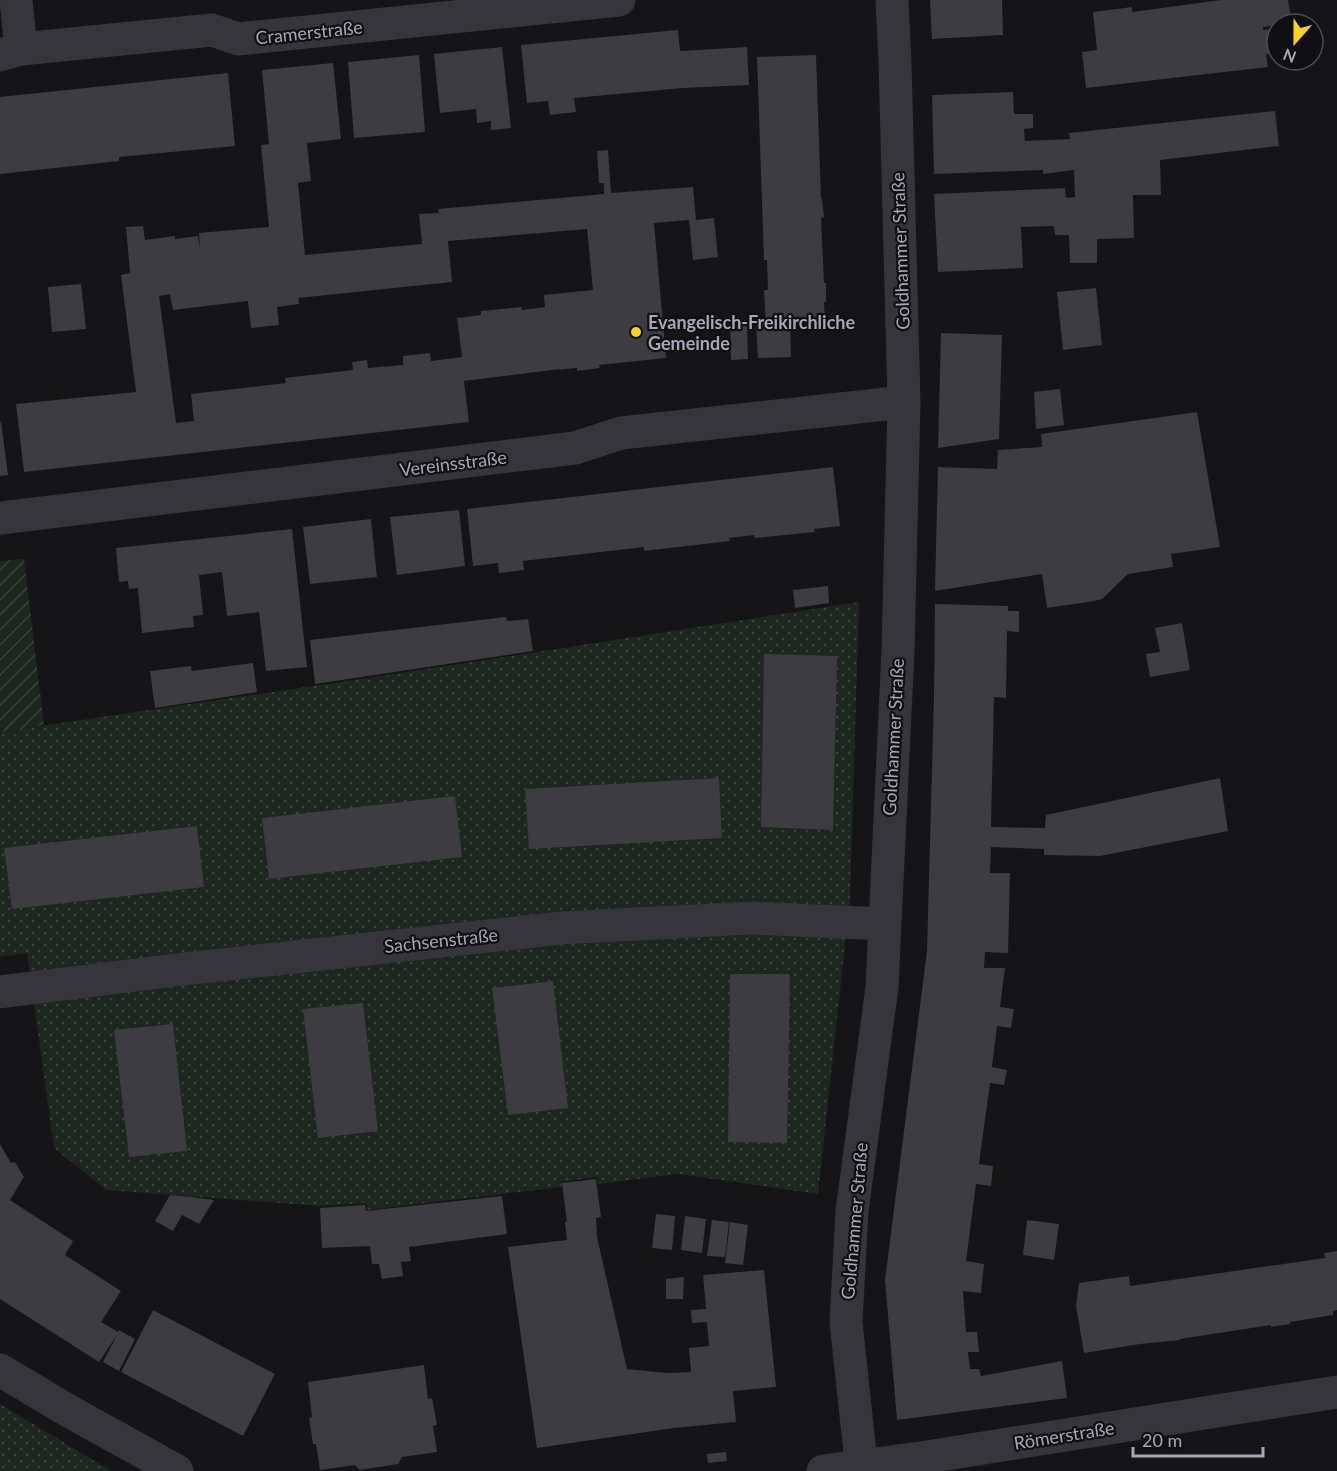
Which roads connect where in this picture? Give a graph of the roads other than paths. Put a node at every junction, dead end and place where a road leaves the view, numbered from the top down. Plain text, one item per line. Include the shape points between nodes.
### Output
1 (16, 0) edge
2 (619, 0) edge
3 (892, 0) edge
4 (11, 52) edge
5 (904, 402) junction
6 (0, 518) edge
7 (884, 924) junction
8 (0, 992) edge
9 (0, 1370) edge
10 (1337, 1392) edge
11 (862, 1469) edge
12 (177, 1471) edge
13 (823, 1471) edge

1 - 4 street
2 - 4 street, Cramerstraße via 238,39 212,30
3 - 5 street, Goldhammer Straße
5 - 6 street, Vereinsstraße via 621,433 575,448
5 - 7 street, Goldhammer Straße via 898,651
7 - 8 street, Sachsenstraße via 752,918 562,928
7 - 11 street, Goldhammer Straße via 882,987 852,1211 846,1322
9 - 12 street
10 - 11 street, Römerstraße
11 - 13 street, Römerstraße

